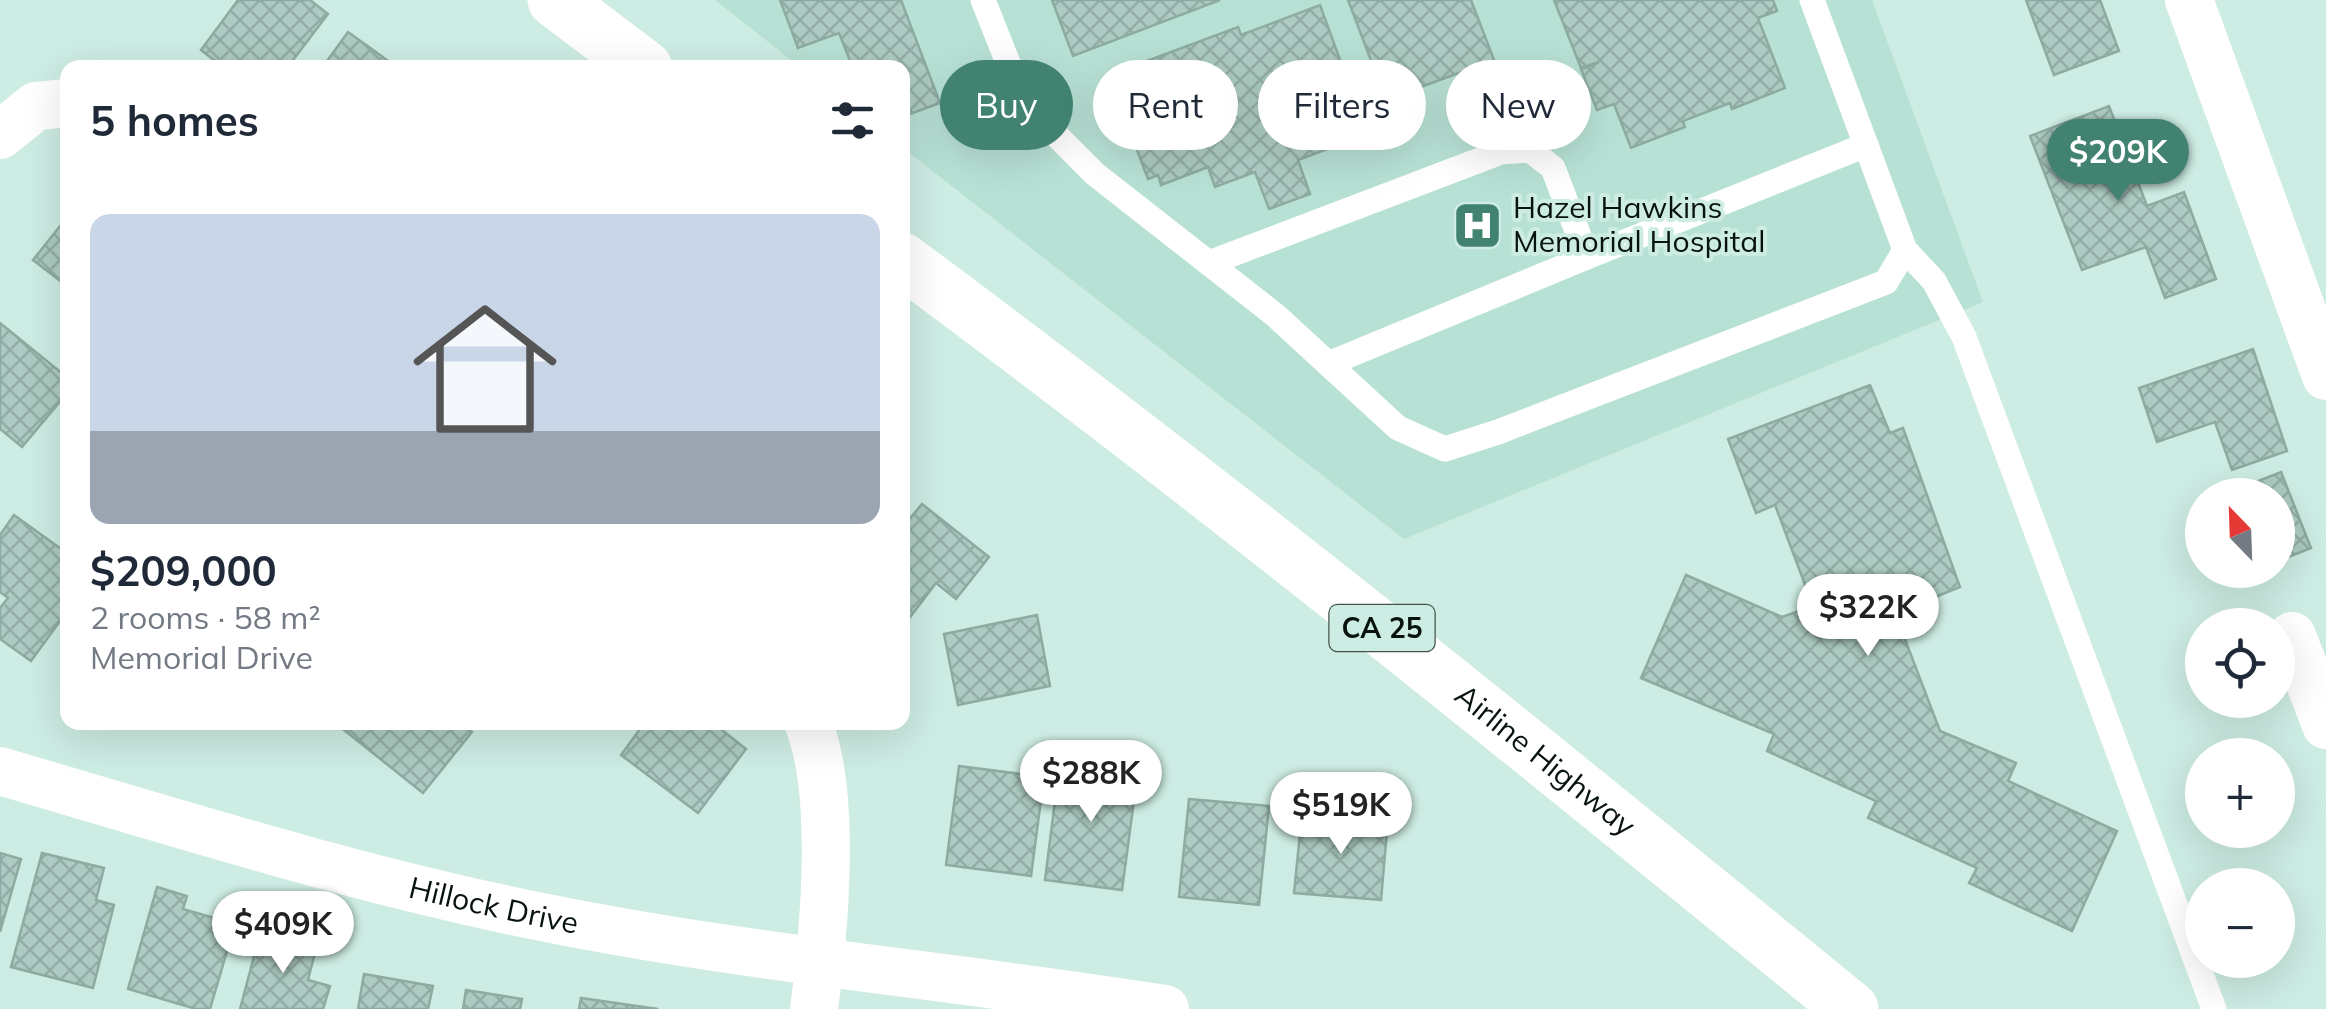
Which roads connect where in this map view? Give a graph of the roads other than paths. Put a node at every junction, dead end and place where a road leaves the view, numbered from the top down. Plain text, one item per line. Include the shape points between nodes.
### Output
1 (555, 0) edge
2 (982, 0) edge
3 (1812, 0) edge
4 (2189, 0) edge
5 (634, 60) edge
6 (60, 104) edge
7 (0, 135) edge
8 (1866, 144) junction
9 (1905, 250) junction
10 (1587, 257) junction
11 (1209, 264) junction
12 (910, 266) edge
13 (1328, 364) junction
14 (2326, 376) edge
15 (2295, 644) edge
16 (2326, 725) edge
17 (810, 730) edge
18 (0, 771) edge
19 (820, 960) junction
20 (814, 1009) edge
21 (1165, 1009) edge
22 (1850, 1009) edge
23 (2214, 1009) edge

1 - 5 main road
2 - 11 lane via 1018,88 1050,129 1095,174
3 - 8 lane
4 - 14 street
6 - 7 street via 36,106
8 - 9 lane
8 - 10 lane
9 - 13 lane via 1886,282 1445,449 1398,428
9 - 23 lane via 1934,281 1964,336
10 - 11 lane via 1552,168 1530,150 1502,152
10 - 13 lane
11 - 13 lane
12 - 22 main road, Airline Highway / CA 25 via 1450,681
15 - 16 street
17 - 19 street via 822,786
18 - 19 street, Hillock Drive via 311,863 540,917
19 - 20 street
19 - 21 street, Hillock Drive

